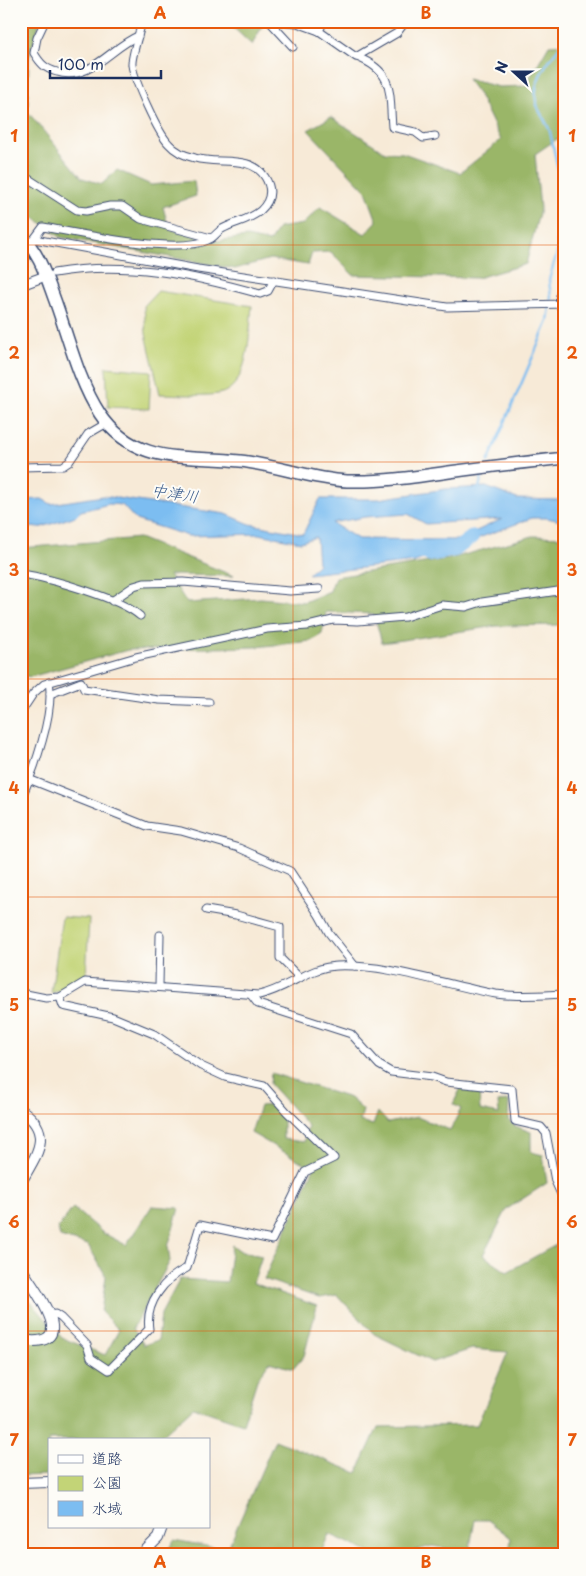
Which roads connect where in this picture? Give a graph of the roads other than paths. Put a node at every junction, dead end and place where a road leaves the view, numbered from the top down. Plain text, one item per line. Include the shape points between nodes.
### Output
1 (45, 21) edge
2 (142, 21) edge
3 (269, 21) edge
4 (278, 21) edge
5 (324, 21) edge
6 (406, 21) edge
7 (319, 31) junction
8 (138, 36) junction
9 (293, 48) dead end
10 (357, 57) junction
11 (435, 136) dead end
12 (21, 174) edge
13 (211, 238) junction
14 (29, 239) edge
15 (565, 248) edge
16 (54, 274) dead end
17 (40, 278) dead end
18 (274, 280) junction
19 (21, 285) edge
20 (562, 305) edge
21 (107, 423) junction
22 (565, 458) edge
23 (21, 467) edge
24 (21, 574) edge
25 (319, 589) dead end
26 (565, 590) edge
27 (112, 601) junction
28 (140, 616) dead end
29 (49, 682) junction
30 (50, 694) junction
31 (209, 702) dead end
32 (21, 712) edge
33 (21, 776) edge
34 (30, 779) junction
35 (21, 798) edge
36 (206, 910) dead end
37 (160, 935) dead end
38 (355, 966) junction
39 (300, 978) junction
40 (159, 986) junction
41 (21, 993) edge
42 (565, 994) edge
43 (251, 995) junction
44 (60, 997) junction
45 (21, 1110) edge
46 (21, 1182) edge
47 (565, 1203) edge
48 (21, 1268) edge
49 (51, 1316) junction
50 (21, 1340) edge
51 (48, 1482) edge
52 (21, 1483) edge
53 (162, 1528) edge
54 (141, 1555) edge

1 - 8 street via 36,38 34,53 44,66 64,74 88,69
2 - 8 street
3 - 9 street
4 - 7 street via 297,23
5 - 7 street
6 - 10 street via 397,32
7 - 10 street
8 - 13 street via 133,72 166,141 194,158 250,164 260,170 270,187 270,197 254,216 222,229
10 - 11 street via 384,73 388,82 392,127 415,132 423,138
12 - 13 street via 77,210 86,212 122,206 141,220
13 - 14 street via 204,242 179,244 124,242 43,226
14 - 18 street
14 - 21 highway via 92,400
15 - 20 street
16 - 18 street via 104,267 171,273 260,294 268,291
17 - 19 street
18 - 20 street via 446,307
21 - 22 highway via 134,446 156,454 266,464 348,481 385,481
21 - 23 street via 88,434 63,466
24 - 27 street via 56,581
25 - 27 street via 290,591 183,582 144,583
26 - 29 street via 466,607 442,605 398,618 333,620 308,626 267,629 136,657
27 - 28 street
29 - 30 street
29 - 32 street via 38,688
30 - 31 street via 81,682 84,689 159,700
30 - 34 street via 44,733
33 - 34 street
34 - 35 street
34 - 38 street via 147,826 181,831 239,848 290,871 329,933
36 - 39 street via 280,928 280,958
37 - 40 street
38 - 39 street via 322,967
38 - 42 street via 497,994
39 - 43 street via 272,992
40 - 43 street
40 - 44 street via 85,982
41 - 44 street
43 - 47 street via 258,1004 351,1034 379,1066 391,1072 512,1089 515,1121 541,1127 546,1134 556,1181
44 - 49 street via 63,1006 113,1017 154,1034 201,1066 225,1077 264,1086 334,1158 305,1172 272,1240 200,1224 187,1268 167,1279 147,1315 150,1329 109,1370 91,1358 87,1345 61,1318 55,1314
45 - 46 main road via 36,1125 41,1144
48 - 49 main road
49 - 50 main road via 54,1326 48,1337 40,1341
51 - 52 main road
53 - 54 main road via 158,1538

